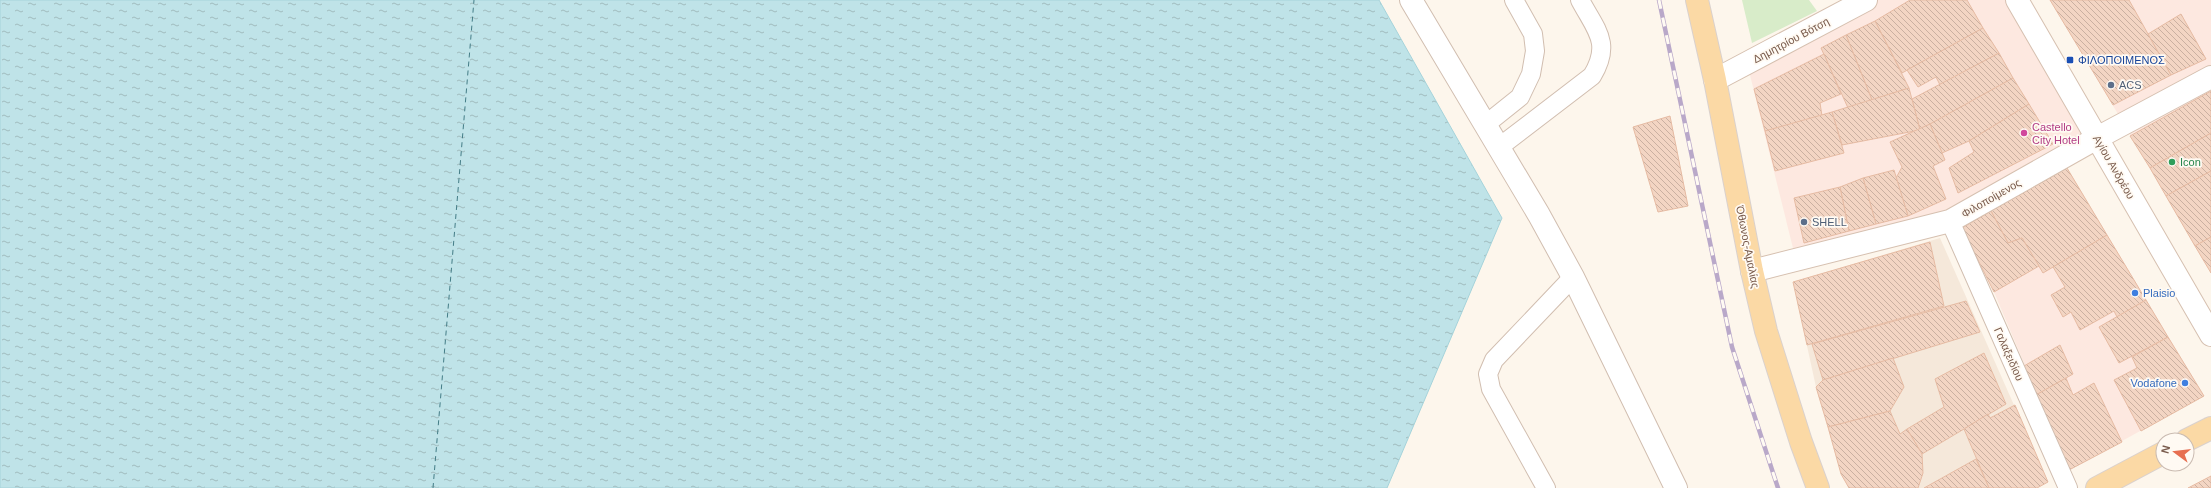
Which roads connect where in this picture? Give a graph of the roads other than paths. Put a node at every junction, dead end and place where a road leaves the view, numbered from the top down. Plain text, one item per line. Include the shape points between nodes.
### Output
1 (1411, 0) edge
2 (1514, 0) edge
3 (1580, 0) edge
4 (1697, 0) edge
5 (1866, 0) edge
6 (2016, 0) edge
7 (2211, 78) edge
8 (1715, 80) junction
9 (1485, 125) junction
10 (2097, 138) junction
11 (1498, 148) junction
12 (1950, 221) junction
13 (1752, 271) junction
14 (1573, 277) junction
15 (2211, 335) edge
16 (2211, 428) edge
17 (2195, 436) edge
18 (2155, 457) edge
19 (1546, 488) edge
20 (1676, 488) edge
21 (1818, 488) edge
22 (2068, 488) edge
23 (2097, 488) edge

1 - 9 street
2 - 9 lane via 1533,34 1535,51 1532,74 1520,97
3 - 11 lane via 1602,41 1601,62 1592,76
4 - 8 main road, Όθωνος-Αμαλίας
5 - 8 street, Δημητρίου Βότση
6 - 10 street, Αγίου Ανδρέου
7 - 10 street, Φιλοποίμενος
8 - 13 main road, Όθωνος-Αμαλίας
9 - 11 street
10 - 12 street, Φιλοποίμενος
10 - 15 street, Αγίου Ανδρέου
11 - 14 street
12 - 13 street, Φιλοποίμενος
12 - 22 lane, Γαλαξειδίου
13 - 21 main road, Όθωνος-Αμαλίας via 1780,377 1800,442
14 - 19 lane via 1494,360 1488,374 1491,389
14 - 20 street
16 - 17 main road
18 - 23 main road

